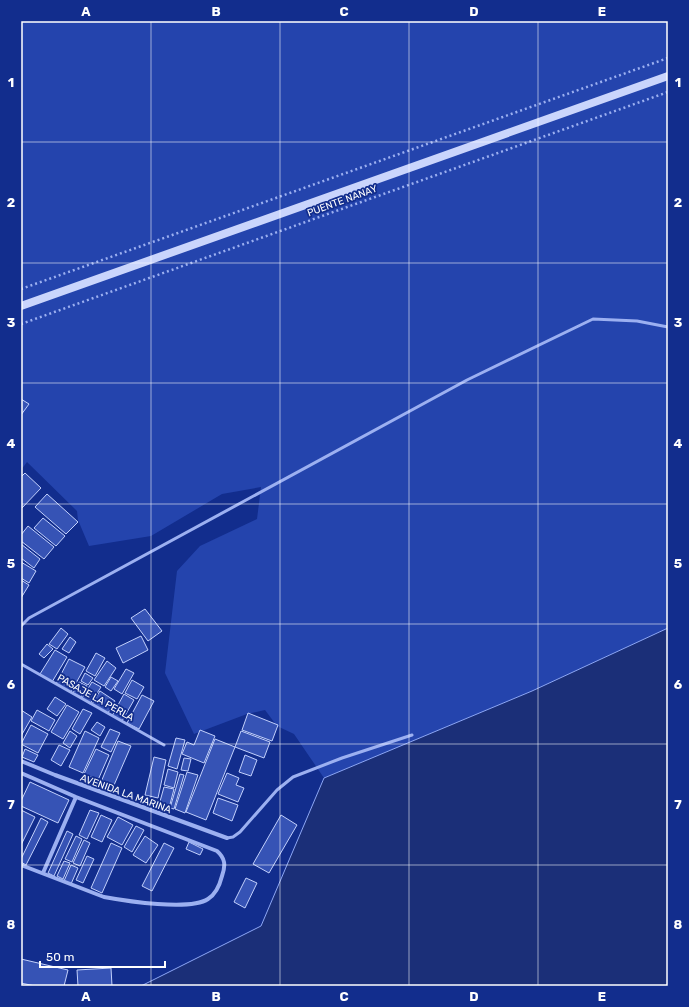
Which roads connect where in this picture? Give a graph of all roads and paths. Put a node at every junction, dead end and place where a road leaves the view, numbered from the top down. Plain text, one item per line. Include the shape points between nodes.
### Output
1 (668, 58) edge
2 (668, 76) edge
3 (668, 92) edge
4 (21, 289) edge
5 (21, 306) edge
6 (21, 324) edge
7 (668, 327) edge
8 (21, 626) edge
9 (21, 664) edge
10 (412, 735) dead end
11 (164, 745) dead end
12 (21, 761) edge
13 (21, 773) edge
14 (76, 797) junction
15 (227, 838) joint
16 (21, 865) edge
17 (42, 873) junction

1 - 4 path
2 - 5 main road
3 - 6 path, PUENTE NANAY
7 - 8 lane via 637,321 593,319 467,380 29,618
9 - 11 lane, PASAJE LA PERLA
10 - 15 lane via 293,777 277,790 240,832
12 - 15 street, AVENIDA LA MARINA
13 - 14 street, AVENIDA LA MARINA
14 - 17 street
14 - 17 street, AVENIDA LA MARINA via 217,851 223,856 223,874 214,893 204,901 185,905 116,900
16 - 17 street

